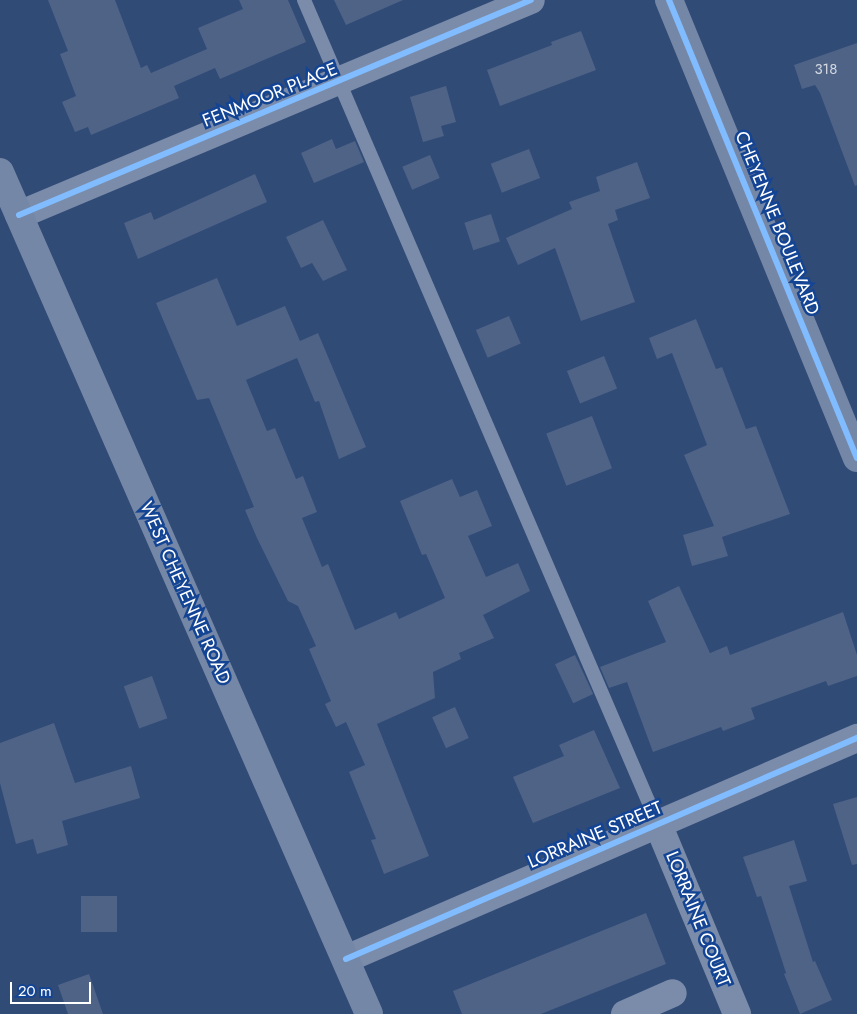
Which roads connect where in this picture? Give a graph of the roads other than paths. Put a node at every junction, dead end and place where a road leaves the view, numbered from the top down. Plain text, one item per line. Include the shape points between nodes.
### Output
1 (304, 0) edge
2 (532, 0) edge
3 (669, 0) edge
4 (339, 82) junction
5 (0, 172) edge
6 (19, 215) junction
7 (857, 458) edge
8 (857, 738) edge
9 (658, 824) junction
10 (346, 960) junction
11 (673, 993) dead end
12 (369, 1014) edge
13 (625, 1014) edge
14 (737, 1014) edge

1 - 4 lane
2 - 4 street, FENMOOR PLACE
3 - 7 main road, CHEYENNE BOULEVARD
4 - 6 street, FENMOOR PLACE
4 - 9 lane
5 - 6 main road, WEST CHEYENNE ROAD
6 - 10 main road, WEST CHEYENNE ROAD
8 - 9 street, LORRAINE STREET
9 - 10 street, LORRAINE STREET
9 - 14 street, LORRAINE COURT
10 - 12 main road, WEST CHEYENNE ROAD
11 - 13 street

